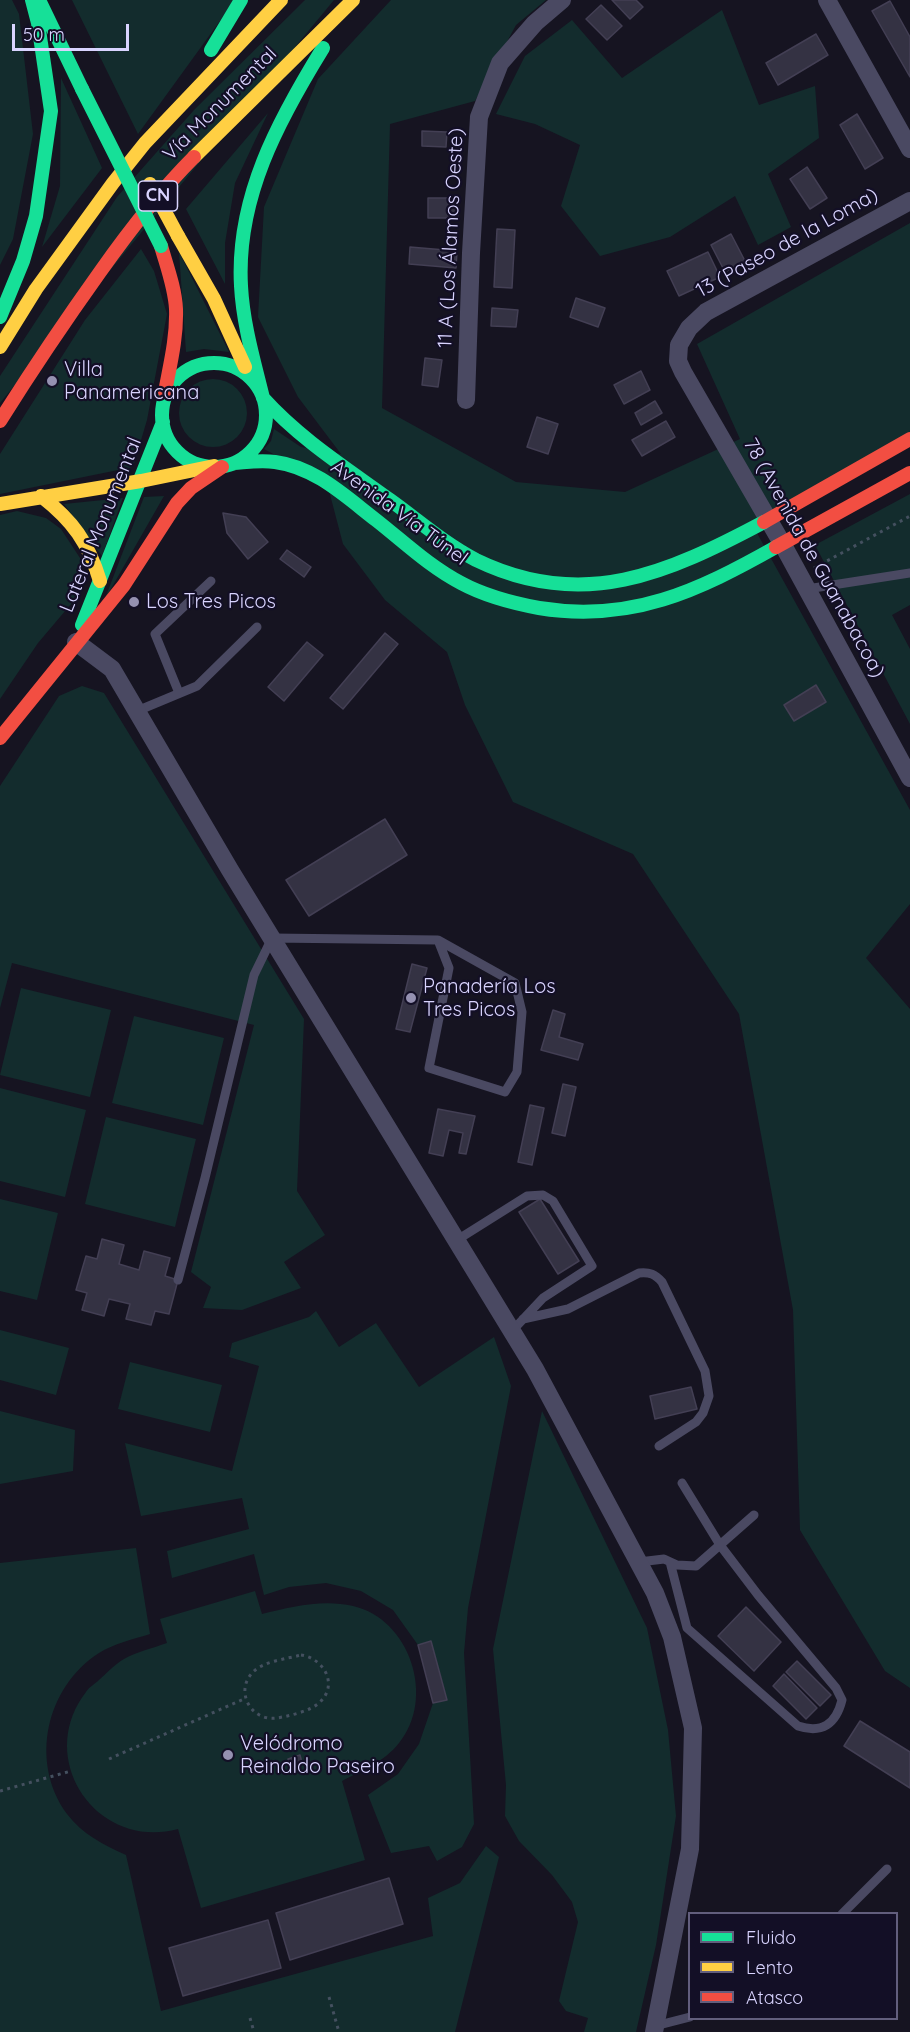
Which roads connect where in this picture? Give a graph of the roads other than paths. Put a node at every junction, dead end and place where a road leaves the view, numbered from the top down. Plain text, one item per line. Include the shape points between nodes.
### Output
1 (33, 0) edge
2 (39, 0) edge
3 (241, 0) edge
4 (281, 0) edge
5 (353, 0) edge
6 (360, 0) edge
7 (562, 0) edge
8 (827, 0) edge
9 (145, 143) junction
10 (128, 144) dead end
11 (910, 149) edge
12 (910, 201) edge
13 (0, 317) edge
14 (0, 347) edge
15 (678, 361) joint
16 (249, 376) junction
17 (263, 398) junction
18 (466, 400) dead end
19 (164, 401) junction
20 (0, 421) edge
21 (163, 422) junction
22 (910, 439) edge
23 (224, 465) junction
24 (910, 473) edge
25 (141, 481) junction
26 (40, 496) junction
27 (0, 504) edge
28 (769, 520) junction
29 (783, 545) junction
30 (910, 573) edge
31 (99, 581) junction
32 (211, 581) dead end
33 (803, 582) junction
34 (257, 627) dead end
35 (76, 642) junction
36 (179, 693) junction
37 (137, 711) junction
38 (0, 738) edge
39 (910, 778) edge
40 (272, 938) junction
41 (438, 940) junction
42 (457, 1240) junction
43 (178, 1280) dead end
44 (518, 1325) junction
45 (659, 1446) dead end
46 (682, 1483) dead end
47 (754, 1515) dead end
48 (720, 1545) junction
49 (639, 1562) junction
50 (670, 1562) junction
51 (887, 1869) dead end
52 (844, 1912) edge
53 (688, 2018) edge
54 (655, 2029) edge

1 - 13 main road via 51,111 36,216
2 - 19 main road, bridge via 161,246 171,277 176,308 175,340
3 - 9 main road via 224,32
4 - 9 main road, Vía Monumental / CN
5 - 20 main road, Vía Monumental / CN via 170,181 50,343
6 - 17 main road via 292,98 273,134 247,210 240,242 240,274 248,336
7 - 18 street, 11 A (Los Álamos Oeste) via 535,23 500,63 479,117
8 - 11 street
9 - 14 main road, Vía Monumental / CN via 36,289
10 - 16 main road, bridge via 214,298
12 - 15 street, 13 (Paseo de la Loma) via 706,312 689,328 679,345
15 - 28 street, 78 (Avenida de Guanabacoa)
16 - 17 main road
16 - 19 main road via 217,362 200,364 171,385
17 - 23 main road via 265,424 259,440 249,453
17 - 28 main road, Avenida Vía Túnel via 348,470 469,556 546,580 581,584 629,580 677,564
19 - 21 main road
21 - 23 main road via 167,436 180,454 199,465
21 - 25 main road, Lateral Monumental
22 - 28 main road, Avenida Vía Túnel
23 - 25 main road, Avenida Vía Túnel
23 - 29 main road, Avenida Vía Túnel via 266,460 302,468 459,582 513,602 571,613 632,608 671,598 705,586
23 - 35 main road, Lateral Monumental via 177,503 124,585
24 - 29 main road, Avenida Vía Túnel
25 - 26 main road, Avenida Vía Túnel
25 - 31 main road, Lateral Monumental
26 - 27 main road, Avenida Vía Túnel
26 - 31 main road via 82,535
28 - 29 street, 78 (Avenida de Guanabacoa)
29 - 33 street, 78 (Avenida de Guanabacoa)
30 - 33 lane
31 - 35 main road, Lateral Monumental
32 - 36 lane via 155,634
33 - 39 street, 78 (Avenida de Guanabacoa)
34 - 36 lane via 197,686
35 - 37 street via 112,669
35 - 38 main road, Lateral Monumental
36 - 37 lane
37 - 40 street
40 - 41 lane
40 - 42 street
40 - 43 lane via 254,975
41 - 41 lane via 449,968 429,1068 505,1092 517,1072 522,1012 515,983
42 - 44 street
42 - 44 lane via 527,1196 543,1195 554,1201 592,1266 543,1298
44 - 45 lane via 568,1309 639,1273 656,1275 705,1371 709,1396 696,1422
44 - 49 street
46 - 48 lane
47 - 48 lane
48 - 50 lane via 696,1566
48 - 50 lane via 836,1688 842,1700 832,1722 819,1729 798,1726 687,1628
49 - 50 lane
49 - 54 street via 672,1637 693,1728 690,1849
51 - 52 lane
53 - 54 lane

